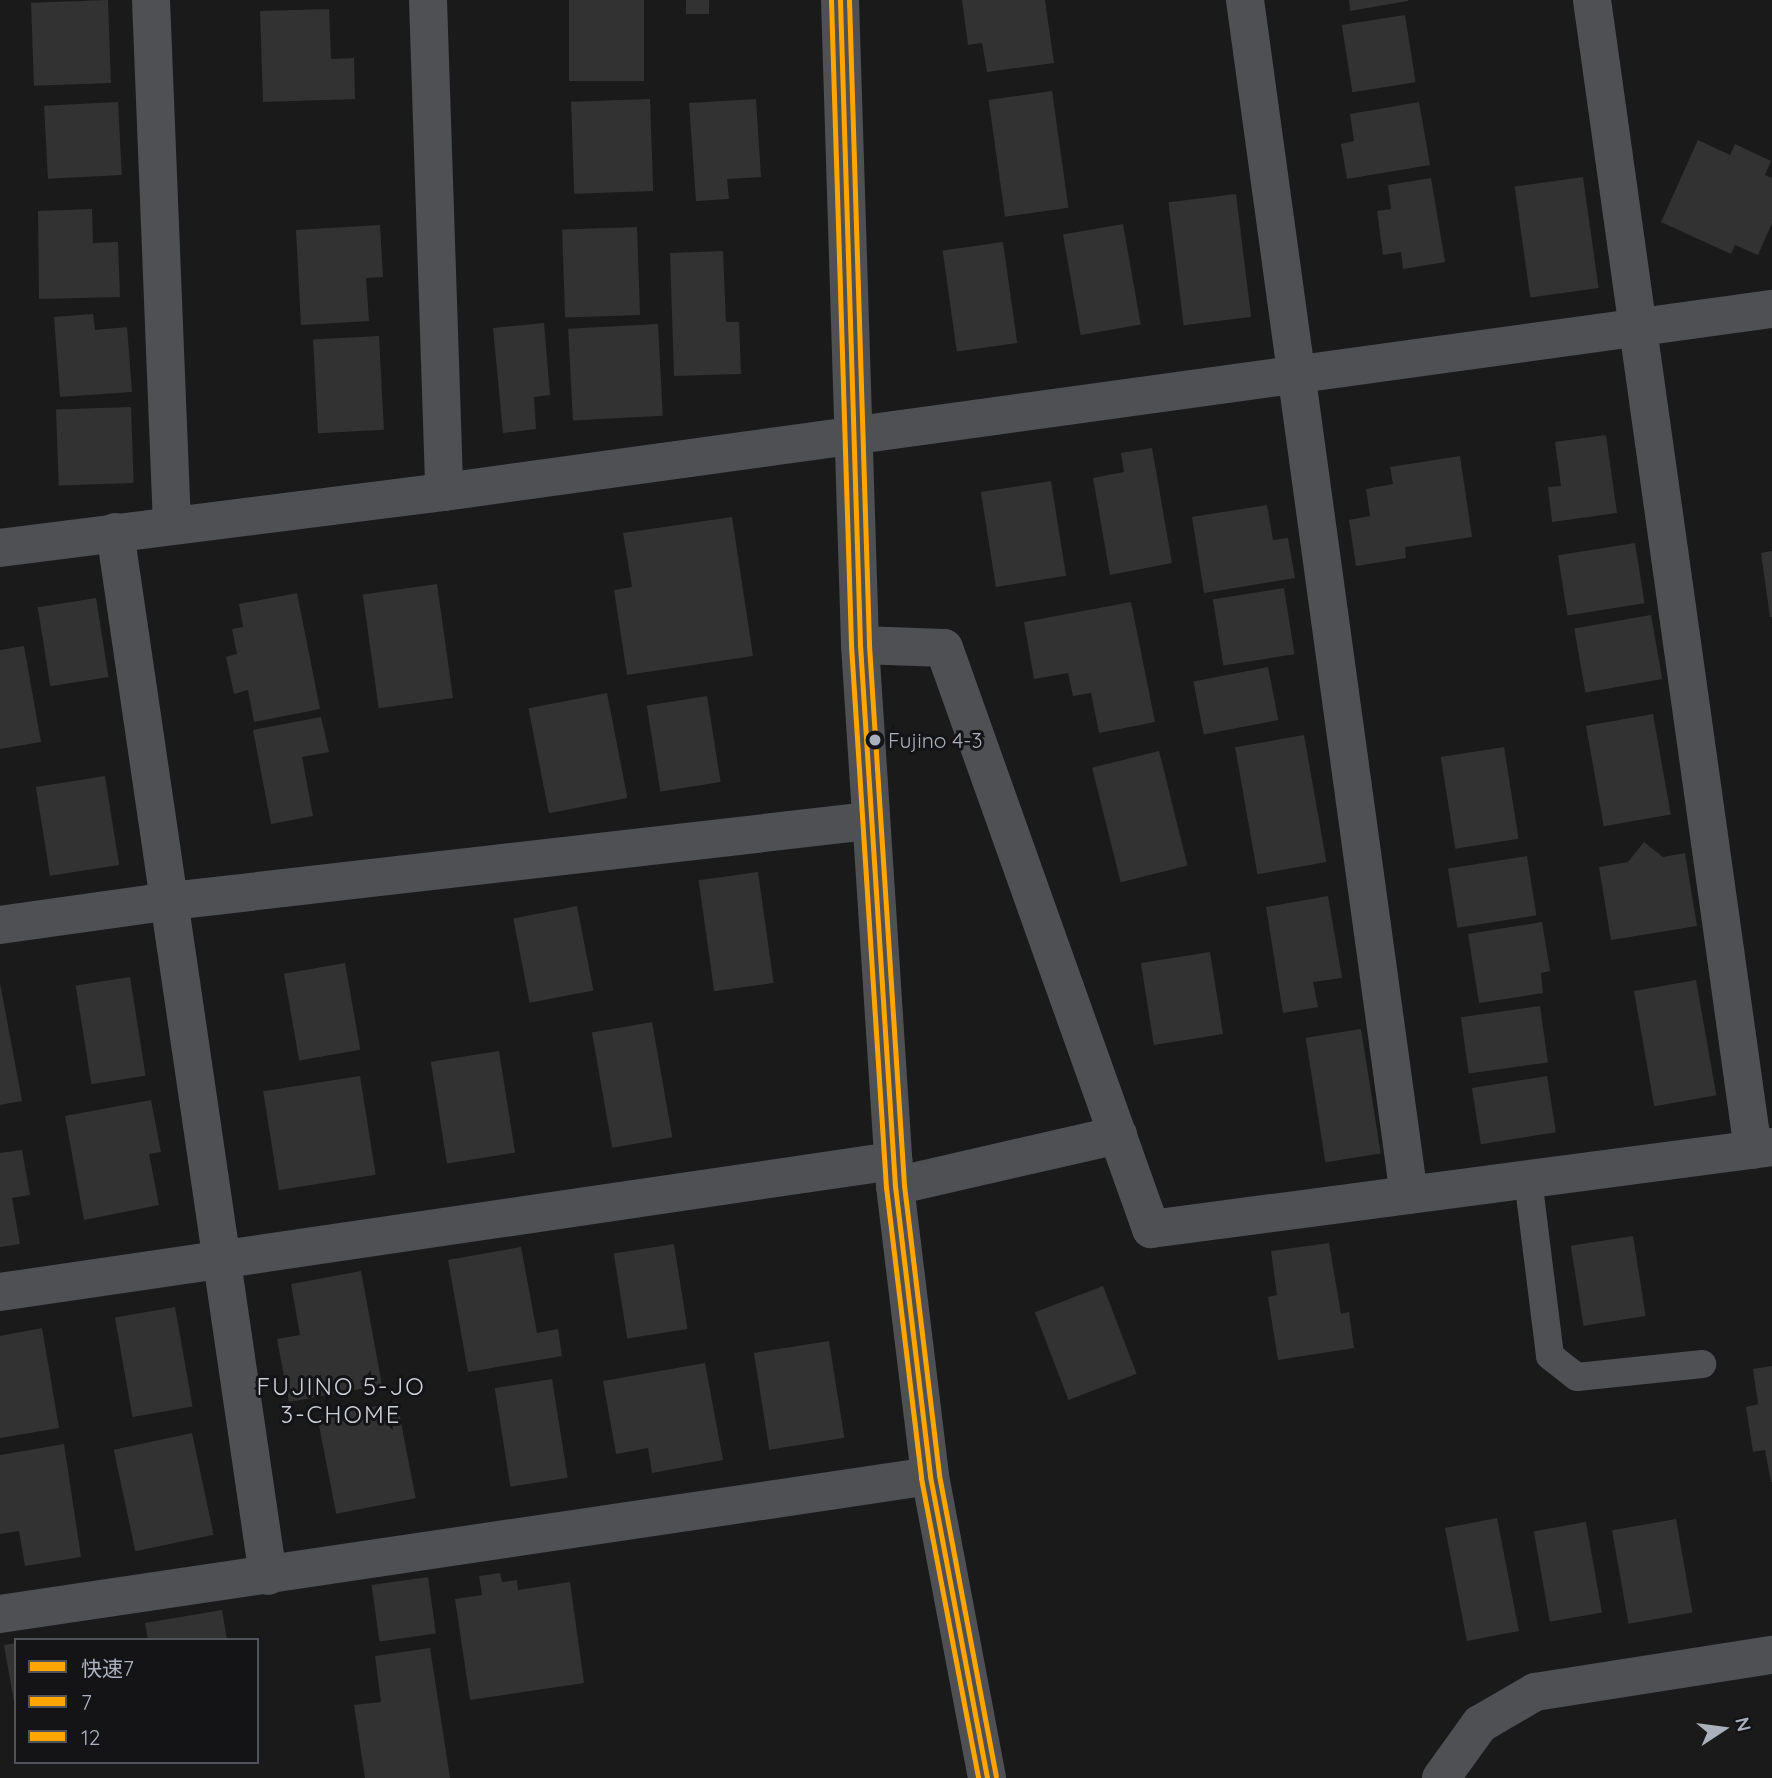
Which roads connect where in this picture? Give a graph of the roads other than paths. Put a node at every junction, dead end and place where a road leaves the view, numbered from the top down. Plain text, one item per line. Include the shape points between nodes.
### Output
1 (151, 0) edge
2 (428, 0) edge
3 (840, 0) edge
4 (1244, 0) edge
5 (1592, 0) edge
6 (1772, 309) edge
7 (1639, 326) junction
8 (1292, 373) junction
9 (855, 432) junction
10 (444, 492) junction
11 (172, 525) junction
12 (115, 532) junction
13 (0, 548) edge
14 (860, 645) junction
15 (869, 821) junction
16 (171, 901) junction
17 (0, 925) edge
18 (1118, 1135) junction
19 (1763, 1148) edge
20 (894, 1174) junction
21 (1528, 1179) junction
22 (1409, 1195) junction
23 (224, 1261) junction
24 (0, 1292) edge
25 (1702, 1364) dead end
26 (930, 1476) junction
27 (268, 1576) junction
28 (0, 1614) edge
29 (1772, 1655) edge
30 (988, 1778) edge
31 (1441, 1778) edge

1 - 11 street
2 - 10 street
3 - 9 street
4 - 8 street
5 - 7 street
6 - 7 street
7 - 8 street
7 - 19 street
8 - 9 street
8 - 22 street
9 - 10 street
9 - 14 street
10 - 11 street
11 - 12 street
12 - 13 street
12 - 16 street
14 - 15 street
14 - 18 street via 944,648
15 - 16 street
15 - 20 street
16 - 17 street
16 - 23 street
18 - 20 street
18 - 22 street via 1151,1229
19 - 21 street
20 - 23 street
20 - 26 street
21 - 22 street
21 - 25 lane via 1550,1356 1577,1377
23 - 24 street
23 - 27 street
26 - 27 street
26 - 30 street
27 - 28 street
29 - 31 street via 1535,1692 1479,1724

